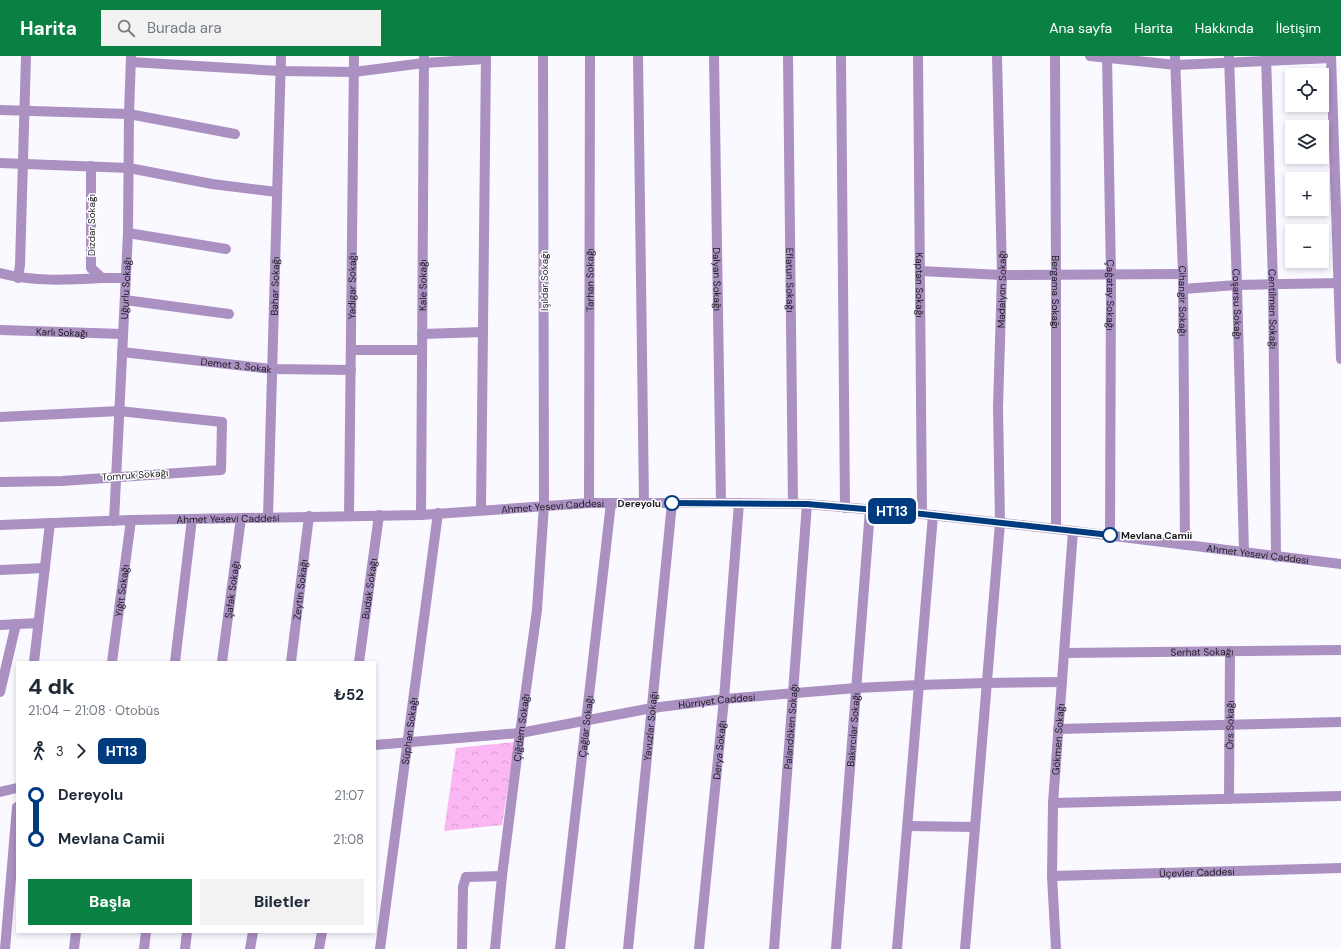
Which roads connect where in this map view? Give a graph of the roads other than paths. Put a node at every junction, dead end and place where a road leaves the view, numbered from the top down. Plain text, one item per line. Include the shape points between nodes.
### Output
1 (26, 56) edge
2 (280, 56) edge
3 (354, 56) edge
4 (544, 56) edge
5 (590, 56) edge
6 (638, 56) edge
7 (714, 56) edge
8 (788, 56) edge
9 (841, 56) edge
10 (918, 56) edge
11 (997, 56) edge
12 (1055, 56) edge
13 (1090, 56) edge
14 (486, 57) edge
15 (1107, 57) edge
16 (1331, 57) edge
17 (131, 59) edge
18 (1229, 59) edge
19 (1266, 59) edge
20 (424, 60) edge
21 (1175, 60) edge
22 (280, 71) junction
23 (354, 72) junction
24 (0, 110) edge
25 (24, 111) junction
26 (129, 114) junction
27 (235, 134) dead end
28 (0, 163) edge
29 (23, 164) junction
30 (92, 166) junction
31 (129, 168) junction
32 (277, 192) junction
33 (128, 233) junction
34 (226, 249) dead end
35 (920, 271) junction
36 (0, 273) edge
37 (1182, 274) junction
38 (1002, 275) junction
39 (1056, 275) junction
40 (1111, 275) junction
41 (18, 278) junction
42 (102, 278) junction
43 (126, 278) junction
44 (1340, 283) edge
45 (1273, 284) junction
46 (1237, 285) junction
47 (1183, 289) junction
48 (125, 300) junction
49 (229, 314) dead end
50 (0, 330) edge
51 (483, 332) junction
52 (123, 334) junction
53 (422, 334) junction
54 (351, 350) junction
55 (422, 350) junction
56 (122, 352) junction
57 (1341, 359) edge
58 (272, 369) junction
59 (351, 370) junction
60 (119, 412) junction
61 (0, 417) edge
62 (116, 476) junction
63 (0, 482) edge
64 (589, 503) junction
65 (611, 503) junction
66 (644, 503) junction
67 (672, 503) junction
68 (721, 503) junction
69 (739, 503) junction
70 (793, 504) junction
71 (807, 504) junction
72 (544, 506) junction
73 (845, 508) junction
74 (481, 510) junction
75 (870, 510) junction
76 (438, 513) junction
77 (421, 514) junction
78 (922, 514) junction
79 (379, 515) junction
80 (933, 515) junction
81 (309, 516) junction
82 (349, 516) junction
83 (268, 517) junction
84 (241, 518) junction
85 (192, 519) junction
86 (131, 520) junction
87 (114, 521) junction
88 (50, 523) junction
89 (1000, 523) junction
90 (0, 525) edge
91 (1056, 529) junction
92 (1073, 530) junction
93 (1110, 535) junction
94 (1185, 545) junction
95 (1244, 552) junction
96 (1276, 557) junction
97 (1341, 564) edge
98 (45, 568) junction
99 (0, 570) edge
100 (38, 623) junction
101 (0, 624) edge
102 (16, 624) junction
103 (1341, 650) edge
104 (1230, 651) junction
105 (1064, 653) junction
106 (34, 661) edge
107 (112, 661) edge
108 (175, 661) edge
109 (222, 661) edge
110 (291, 661) edge
111 (359, 661) edge
112 (1062, 682) junction
113 (987, 683) junction
114 (919, 685) junction
115 (857, 688) junction
116 (0, 692) edge
117 (794, 693) junction
118 (724, 699) junction
119 (652, 708) junction
120 (587, 720) junction
121 (1341, 722) edge
122 (1230, 725) junction
123 (1058, 729) junction
124 (520, 733) junction
125 (408, 744) junction
126 (376, 745) edge
127 (16, 788) edge
128 (0, 792) edge
129 (1341, 796) edge
130 (1229, 799) junction
131 (1053, 803) junction
132 (16, 820) edge
133 (908, 826) junction
134 (975, 827) junction
135 (1341, 868) edge
136 (502, 876) junction
137 (1052, 876) junction
138 (76, 933) edge
139 (146, 933) edge
140 (187, 933) edge
141 (253, 933) edge
142 (322, 933) edge
143 (5, 949) edge
144 (74, 949) edge
145 (144, 949) edge
146 (185, 949) edge
147 (250, 949) edge
148 (319, 949) edge
149 (380, 949) edge
150 (462, 949) edge
151 (495, 949) edge
152 (560, 949) edge
153 (628, 949) edge
154 (698, 949) edge
155 (774, 949) edge
156 (836, 949) edge
157 (897, 949) edge
158 (965, 949) edge
159 (1056, 949) edge

1 - 25 street
2 - 22 street, Bahar Sokağı
3 - 23 street, Yadigar Sokağı
4 - 72 street, Işıldar Sokağı
5 - 64 street, Tarhan Sokağı
6 - 66 street
7 - 68 street, Dalyan Sokağı
8 - 70 street, Eflatun Sokağı
9 - 73 street
10 - 35 street, Kaptan Sokağı
11 - 38 street, Madalyon Sokağı
12 - 39 street, Bergama Sokağı
13 - 15 street
14 - 20 street
14 - 51 street
15 - 21 street
15 - 40 street, Çağatay Sokağı
16 - 19 street
16 - 44 street
17 - 22 street
17 - 26 street, Uğurlu Sokağı
18 - 19 street
18 - 21 street
18 - 46 street, Coşarsu Sokağı
19 - 45 street, Centilmen Sokağı
20 - 23 street
20 - 53 street, Kale Sokağı
21 - 37 street, Cihangir Sokağı
22 - 23 street
22 - 32 street, Bahar Sokağı
23 - 54 street, Yadigar Sokağı
24 - 25 street
25 - 26 street
25 - 29 street
26 - 27 street
26 - 31 street, Uğurlu Sokağı
28 - 29 street
29 - 30 street
29 - 41 street
30 - 31 street
30 - 42 street, Dizdar Sokağı via 91,268
31 - 32 street via 212,184
31 - 33 street, Uğurlu Sokağı
32 - 58 street, Bahar Sokağı
33 - 34 street
33 - 43 street, Uğurlu Sokağı
35 - 38 street
35 - 78 street, Kaptan Sokağı
36 - 41 street
37 - 40 street
37 - 47 street, Cihangir Sokağı
38 - 39 street
38 - 89 street, Madalyon Sokağı via 998,407
39 - 40 street
39 - 91 street, Bergama Sokağı
40 - 93 street, Çağatay Sokağı
41 - 42 street via 57,281
42 - 43 street
43 - 48 street, Uğurlu Sokağı
44 - 45 street
44 - 57 street
45 - 46 street
45 - 96 street, Centilmen Sokağı
46 - 47 street
46 - 95 street, Coşarsu Sokağı
47 - 94 street, Cihangir Sokağı
48 - 49 street
48 - 52 street, Uğurlu Sokağı
50 - 52 street, Karlı Sokağı
51 - 53 street
51 - 74 street
52 - 56 street, Uğurlu Sokağı
53 - 55 street, Kale Sokağı
54 - 55 street
54 - 59 street, Yadigar Sokağı
55 - 77 street, Kale Sokağı
56 - 58 street, Demet 3. Sokak
56 - 60 street, Uğurlu Sokağı
58 - 59 street, Demet 3. Sokak
58 - 83 street, Bahar Sokağı
59 - 82 street, Yadigar Sokağı
60 - 61 street
60 - 62 street, Uğurlu Sokağı
60 - 62 street, Tomruk Sokağı via 222,422 221,470
62 - 63 street, Tomruk Sokağı via 62,481
62 - 87 street, Uğurlu Sokağı
64 - 65 street, Ahmet Yesevi Caddesi
64 - 72 street, Ahmet Yesevi Caddesi
65 - 66 street, Ahmet Yesevi Caddesi
65 - 120 street, Çağlar Sokağı
66 - 67 street, Ahmet Yesevi Caddesi
67 - 68 street, Ahmet Yesevi Caddesi
67 - 119 street, Yavuzlar Sokağı
68 - 69 street, Ahmet Yesevi Caddesi
69 - 70 street, Ahmet Yesevi Caddesi
69 - 118 street, Derya Sokağı
70 - 71 street, Ahmet Yesevi Caddesi
71 - 73 street, Ahmet Yesevi Caddesi
71 - 117 street, Palandöken Sokağı
72 - 74 street, Ahmet Yesevi Caddesi
72 - 124 street, Çiğdem Sokağı via 538,610
73 - 75 street, Ahmet Yesevi Caddesi
74 - 76 street, Ahmet Yesevi Caddesi
75 - 78 street, Ahmet Yesevi Caddesi
75 - 115 street, Bakırcılar Sokağı
76 - 77 street, Ahmet Yesevi Caddesi
76 - 125 street, Süphan Sokağı
77 - 79 street, Ahmet Yesevi Caddesi
78 - 80 street, Ahmet Yesevi Caddesi
79 - 82 street, Ahmet Yesevi Caddesi
79 - 111 street, Budak Sokağı
80 - 89 street, Ahmet Yesevi Caddesi
80 - 114 street
81 - 82 street, Ahmet Yesevi Caddesi
81 - 83 street, Ahmet Yesevi Caddesi
81 - 110 street, Zeytin Sokağı
83 - 84 street, Ahmet Yesevi Caddesi
84 - 85 street, Ahmet Yesevi Caddesi
84 - 109 street, Şafak Sokağı
85 - 86 street, Ahmet Yesevi Caddesi
85 - 108 street
86 - 87 street, Ahmet Yesevi Caddesi
86 - 107 street, Yiğit Sokağı
87 - 88 street, Ahmet Yesevi Caddesi
88 - 90 street, Ahmet Yesevi Caddesi
88 - 98 street
89 - 91 street, Ahmet Yesevi Caddesi
89 - 113 street, Madalyon Sokağı
91 - 92 street, Ahmet Yesevi Caddesi
92 - 93 street, Ahmet Yesevi Caddesi
92 - 105 street, Gökmen Sokağı
93 - 94 street, Ahmet Yesevi Caddesi
94 - 95 street, Ahmet Yesevi Caddesi
95 - 96 street, Ahmet Yesevi Caddesi
96 - 97 street, Ahmet Yesevi Caddesi
98 - 99 street
98 - 100 street
100 - 102 street
100 - 106 street
101 - 102 street
102 - 116 street
103 - 104 street, Serhat Sokağı
104 - 105 street, Serhat Sokağı
104 - 122 street, Örs Sokağı
105 - 112 street, Gökmen Sokağı
112 - 113 street, Hürriyet Caddesi
112 - 123 street, Gökmen Sokağı
113 - 114 street, Hürriyet Caddesi
113 - 134 street, Madalyon Sokağı
114 - 115 street, Hürriyet Caddesi
114 - 133 street
115 - 117 street, Hürriyet Caddesi
115 - 156 street, Bakırcılar Sokağı
117 - 118 street, Hürriyet Caddesi
117 - 155 street, Palandöken Sokağı
118 - 119 street, Hürriyet Caddesi
118 - 154 street, Derya Sokağı
119 - 120 street, Hürriyet Caddesi
119 - 153 street, Yavuzlar Sokağı
120 - 124 street, Hürriyet Caddesi
120 - 152 street, Çağlar Sokağı
121 - 122 street
122 - 123 street
122 - 130 street, Örs Sokağı
123 - 131 street, Gökmen Sokağı
124 - 125 street, Hürriyet Caddesi
124 - 136 street, Çiğdem Sokağı
125 - 126 street, Hürriyet Caddesi
125 - 149 street, Süphan Sokağı
127 - 128 street
129 - 130 street
130 - 131 street
131 - 137 street, Gökmen Sokağı
132 - 143 street
133 - 134 street
133 - 157 street
134 - 158 street, Madalyon Sokağı
135 - 137 street, Üçevler Caddesi
136 - 150 street via 466,878 463,888
136 - 151 street, Çiğdem Sokağı
137 - 159 street, Gökmen Sokağı
138 - 144 street
139 - 145 street
140 - 146 street
141 - 147 street
142 - 148 street

